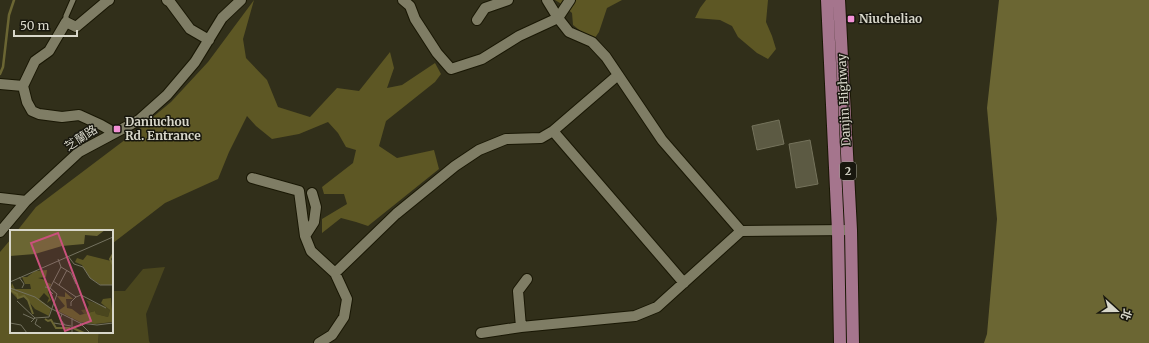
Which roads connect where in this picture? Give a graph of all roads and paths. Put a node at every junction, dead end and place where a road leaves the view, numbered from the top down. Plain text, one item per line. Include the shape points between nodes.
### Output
1 (73, 0) edge
2 (109, 0) edge
3 (167, 0) edge
4 (241, 0) edge
5 (403, 0) edge
6 (508, 0) edge
7 (547, 0) edge
8 (570, 0) edge
9 (827, 0) edge
10 (840, 0) edge
11 (558, 18) junction
12 (477, 20) dead end
13 (66, 22) junction
14 (208, 40) junction
15 (618, 75) junction
16 (0, 84) edge
17 (23, 86) junction
18 (553, 131) junction
19 (115, 133) junction
20 (252, 178) dead end
21 (312, 193) dead end
22 (0, 198) edge
23 (26, 201) junction
24 (850, 230) junction
25 (741, 231) junction
26 (838, 231) junction
27 (0, 232) edge
28 (305, 236) junction
29 (335, 274) junction
30 (527, 279) dead end
31 (684, 283) junction
32 (521, 327) junction
33 (481, 333) dead end
34 (319, 343) edge
35 (840, 343) edge
36 (853, 343) edge

1 - 13 lane
2 - 13 street via 76,27
3 - 14 street via 190,28
4 - 14 street, 芝蘭路 via 222,18
5 - 11 street via 410,6 415,19 437,53 451,69 482,60 519,36
6 - 12 street via 485,8
7 - 11 street
8 - 11 street
9 - 26 main road, Danjin Highway / 2
10 - 24 main road, Danjin Highway / 2
11 - 15 street via 569,32 592,42
13 - 17 street via 49,51 35,61
14 - 19 street, 芝蘭路 via 195,62 167,95 139,120
15 - 18 street
15 - 25 street via 662,140
16 - 17 street
17 - 19 street via 32,111 62,117 79,115
18 - 29 street via 541,138 506,139 479,150 396,214
18 - 31 street
19 - 23 street, 芝蘭路 via 79,152
20 - 28 street via 299,191
21 - 28 street via 316,208 314,222
22 - 23 street
23 - 27 street, 芝蘭路
24 - 26 street
24 - 36 main road, Danjin Highway / 2
25 - 26 street
25 - 31 street
26 - 35 main road, Danjin Highway / 2
28 - 29 street via 311,251
29 - 34 street via 347,299 344,317 332,334
30 - 32 street via 518,291
31 - 32 street via 657,307 635,316
32 - 33 street

